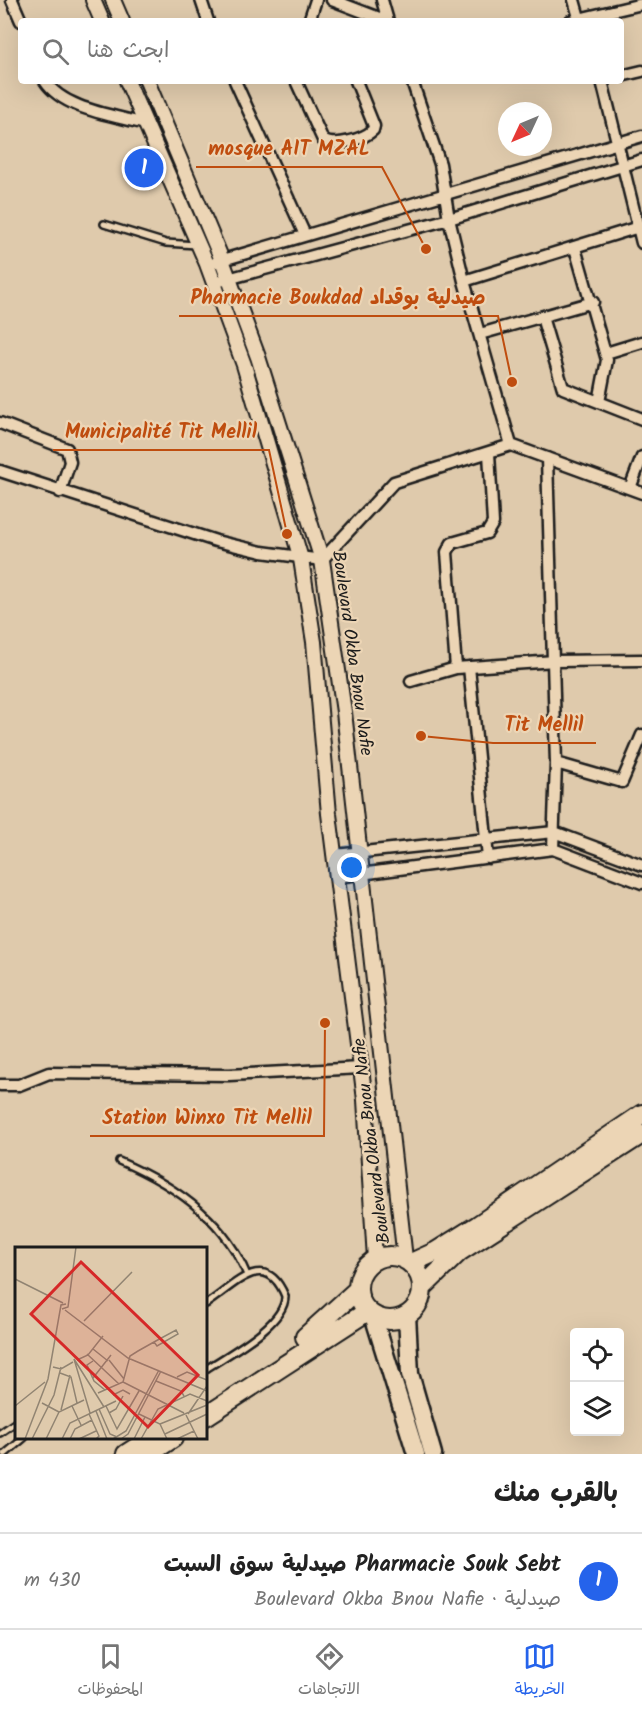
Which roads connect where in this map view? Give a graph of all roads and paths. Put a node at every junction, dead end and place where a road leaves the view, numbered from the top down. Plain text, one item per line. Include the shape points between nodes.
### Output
1 (12, 0) edge
2 (93, 0) edge
3 (113, 0) edge
4 (201, 0) edge
5 (316, 0) edge
6 (332, 0) edge
7 (382, 0) edge
8 (574, 0) edge
9 (642, 4) edge
10 (20, 18) edge
11 (101, 18) edge
12 (121, 18) edge
13 (207, 18) edge
14 (310, 18) edge
15 (380, 18) edge
16 (387, 18) edge
17 (577, 18) edge
18 (585, 18) edge
19 (642, 70) edge
20 (624, 75) edge
21 (48, 84) edge
22 (128, 84) edge
23 (148, 84) edge
24 (236, 84) edge
25 (297, 84) edge
26 (357, 84) edge
27 (413, 84) edge
28 (604, 84) edge
29 (145, 124) junction
30 (642, 136) edge
31 (618, 143) junction
32 (642, 160) edge
33 (624, 166) junction
34 (446, 195) junction
35 (449, 219) junction
36 (104, 224) dead end
37 (640, 227) edge
38 (305, 235) junction
39 (642, 243) edge
40 (198, 245) junction
41 (576, 248) junction
42 (222, 260) junction
43 (207, 264) junction
44 (228, 279) junction
45 (464, 281) junction
46 (213, 283) junction
47 (593, 302) junction
48 (542, 317) junction
49 (480, 334) junction
50 (642, 342) edge
51 (606, 353) junction
52 (599, 402) junction
53 (642, 419) edge
54 (0, 423) edge
55 (511, 445) junction
56 (489, 453) junction
57 (642, 457) edge
58 (547, 458) junction
59 (0, 471) edge
60 (630, 488) junction
61 (60, 492) junction
62 (642, 493) edge
63 (301, 559) junction
64 (322, 560) junction
65 (642, 660) edge
66 (555, 661) junction
67 (469, 667) junction
68 (456, 668) junction
69 (411, 681) dead end
70 (642, 735) edge
71 (556, 763) junction
72 (554, 832) junction
73 (487, 841) junction
74 (554, 849) junction
75 (358, 853) junction
76 (334, 855) junction
77 (489, 858) junction
78 (642, 865) edge
79 (360, 874) junction
80 (337, 877) junction
81 (642, 883) edge
82 (361, 1068) junction
83 (0, 1085) edge
84 (642, 1114) edge
85 (642, 1134) edge
86 (119, 1161) dead end
87 (375, 1259) junction
88 (408, 1261) junction
89 (247, 1275) junction
90 (422, 1288) junction
91 (357, 1290) junction
92 (207, 1303) edge
93 (370, 1313) junction
94 (407, 1315) junction
95 (207, 1368) edge
96 (207, 1401) edge
97 (207, 1415) edge
98 (15, 1423) edge
99 (0, 1433) edge
100 (22, 1439) edge
101 (148, 1439) edge
102 (170, 1439) edge
103 (6, 1454) edge
104 (126, 1454) edge
105 (149, 1454) edge
106 (416, 1454) edge
107 (433, 1454) edge

1 - 10 street
2 - 11 main road
3 - 12 main road
4 - 13 street
5 - 14 street
6 - 15 street
7 - 16 street
8 - 17 street
9 - 18 street
19 - 20 street
21 - 29 street via 61,97 82,106
22 - 29 main road, Boulevard Okba Bnou Nafie
23 - 42 main road, Boulevard Okba Bnou Nafie
24 - 38 street
25 - 26 street via 323,140 330,144 373,132
27 - 34 street via 431,132
28 - 31 street
29 - 40 main road, Boulevard Okba Bnou Nafie
30 - 31 street
31 - 33 street
31 - 34 street
32 - 33 street
33 - 35 street
33 - 37 street
34 - 35 street
34 - 38 street
35 - 44 street
35 - 45 street
36 - 40 lane via 166,243
37 - 39 street
37 - 41 street
38 - 42 street
40 - 43 main road, Boulevard Okba Bnou Nafie
41 - 45 street
41 - 47 street
42 - 43 street
42 - 44 main road, Boulevard Okba Bnou Nafie
43 - 46 main road, Boulevard Okba Bnou Nafie
44 - 46 street
44 - 64 main road, Boulevard Okba Bnou Nafie via 258,357
45 - 49 street
46 - 63 main road, Boulevard Okba Bnou Nafie via 244,365
47 - 48 street
47 - 51 street
48 - 49 street
48 - 52 street via 563,388
49 - 55 street
50 - 51 street
51 - 52 street
52 - 53 street
54 - 61 street via 67,449 70,462
55 - 56 street
55 - 58 street
56 - 64 street via 394,482
56 - 68 street via 494,523 487,533 452,543 447,552
57 - 60 street
58 - 60 street
58 - 66 street
59 - 61 street
60 - 62 street
61 - 63 street via 216,541
63 - 64 street
63 - 76 main road, Boulevard Okba Bnou Nafie via 314,642
64 - 75 main road, Boulevard Okba Bnou Nafie via 344,712
65 - 66 street
66 - 67 street
66 - 71 street
67 - 68 street
67 - 73 street
68 - 69 street
70 - 71 street via 622,782
71 - 72 street
72 - 73 street
72 - 74 street
72 - 78 street
73 - 75 street
73 - 77 street
74 - 77 street
74 - 81 street
75 - 76 street
75 - 79 main road, Boulevard Okba Bnou Nafie
76 - 80 main road, Boulevard Okba Bnou Nafie
77 - 79 street
79 - 80 street
79 - 88 main road, Boulevard Okba Bnou Nafie
80 - 82 main road, Boulevard Okba Bnou Nafie
82 - 83 street via 229,1075 49,1073 19,1085
82 - 87 main road, Boulevard Okba Bnou Nafie
84 - 88 highway via 478,1225 435,1252
85 - 90 highway via 459,1252
86 - 89 lane via 146,1172 200,1209 229,1242
87 - 88 highway via 393,1255
87 - 91 highway via 361,1272
88 - 90 highway via 418,1272
89 - 92 lane
89 - 95 lane via 264,1271 276,1280 285,1296 281,1312 248,1342
90 - 94 highway via 418,1303
91 - 93 highway via 360,1302
91 - 96 highway via 308,1335
93 - 94 highway via 388,1320
93 - 97 highway
93 - 106 main road
94 - 107 main road via 410,1374
98 - 99 lane
100 - 103 lane
101 - 104 highway
102 - 105 highway

